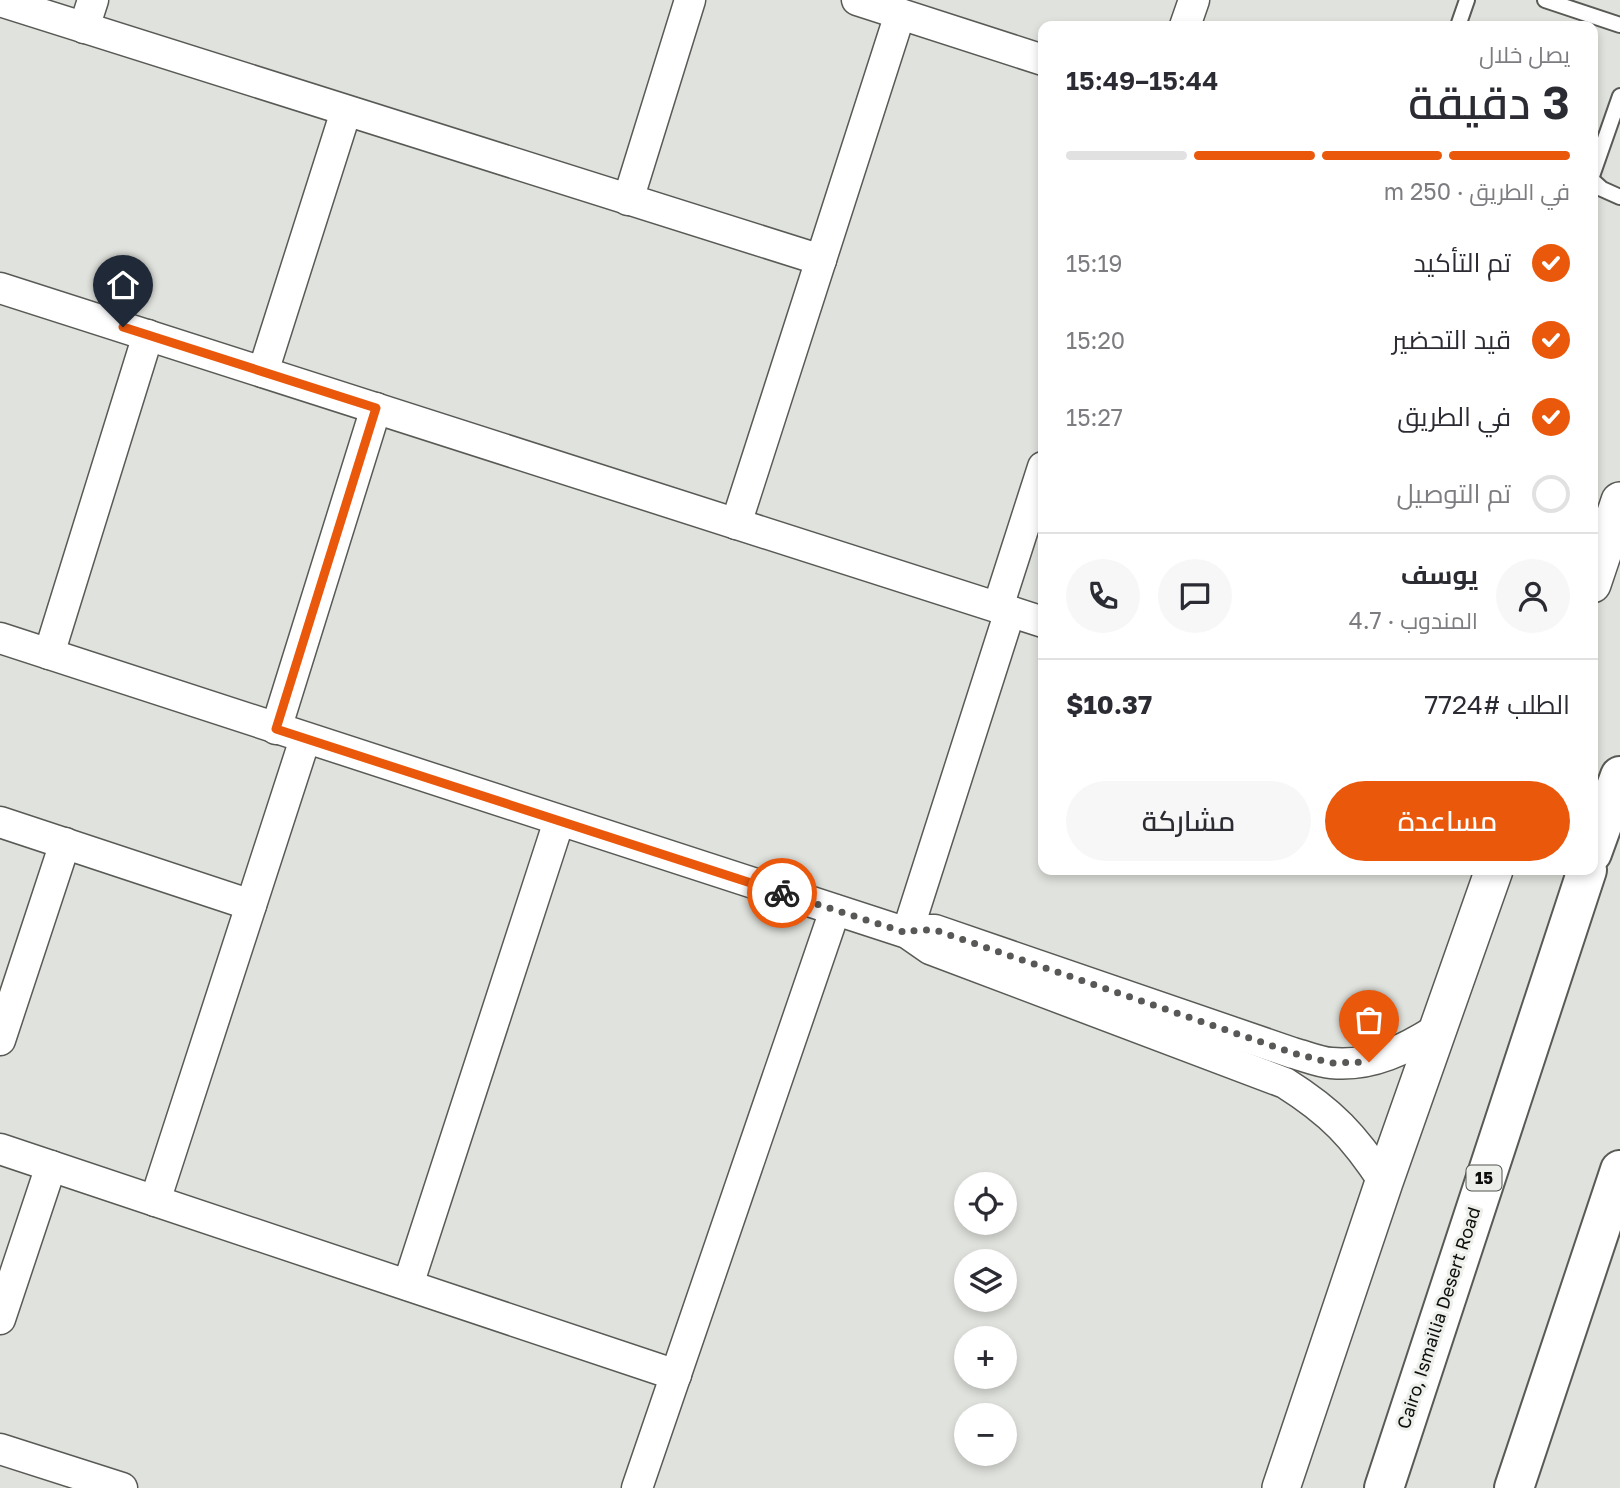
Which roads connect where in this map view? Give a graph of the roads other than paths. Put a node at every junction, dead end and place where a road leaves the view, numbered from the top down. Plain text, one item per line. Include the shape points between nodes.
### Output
1 (690, 0) edge
2 (857, 0) edge
3 (1194, 0) edge
4 (1467, 0) edge
5 (0, 1) edge
6 (1553, 1) edge
7 (88, 14) edge
8 (900, 14) junction
9 (1187, 21) edge
10 (1460, 21) edge
11 (1620, 25) edge
12 (1038, 58) edge
13 (1620, 96) edge
14 (346, 111) junction
15 (1598, 160) edge
16 (1598, 184) edge
17 (1620, 197) edge
18 (628, 200) junction
19 (821, 260) junction
20 (0, 288) edge
21 (148, 335) junction
22 (263, 372) junction
23 (376, 408) junction
24 (1038, 485) edge
25 (1620, 501) edge
26 (736, 524) junction
27 (1598, 566) edge
28 (1004, 609) junction
29 (1038, 620) edge
30 (0, 638) edge
31 (49, 654) junction
32 (276, 729) junction
33 (305, 738) junction
34 (1620, 776) edge
35 (559, 821) junction
36 (0, 822) edge
37 (1598, 836) edge
38 (65, 843) junction
39 (1492, 875) edge
40 (1585, 875) edge
41 (251, 905) junction
42 (835, 910) junction
43 (907, 933) junction
44 (1439, 1028) junction
45 (0, 1041) edge
46 (1293, 1053) junction
47 (1285, 1083) junction
48 (0, 1149) edge
49 (51, 1166) junction
50 (1620, 1170) edge
51 (1384, 1182) junction
52 (155, 1201) junction
53 (408, 1285) junction
54 (0, 1319) edge
55 (676, 1375) junction
56 (0, 1449) edge
57 (46, 1476) edge
58 (122, 1488) edge
59 (637, 1488) edge
60 (1281, 1488) edge
61 (1384, 1488) edge
62 (1514, 1488) edge

1 - 18 street
2 - 8 street
3 - 9 street
4 - 10 lane
5 - 7 street
6 - 11 lane
7 - 14 street
8 - 12 street
8 - 19 street
13 - 15 lane
14 - 18 street
14 - 22 street
16 - 17 lane
18 - 19 street
19 - 26 street
20 - 21 street
21 - 22 street
21 - 31 street
22 - 23 street
23 - 26 street
23 - 32 street
24 - 28 street
25 - 27 street
26 - 28 street
28 - 29 street
28 - 43 street
30 - 31 street
31 - 32 street
32 - 33 street
33 - 35 street
33 - 41 street
34 - 37 highway
35 - 42 street
35 - 53 street
36 - 38 street
38 - 41 street
38 - 45 street
39 - 44 street
40 - 61 highway, Cairo, Ismailia Desert Road / 15
41 - 52 street
42 - 43 street
42 - 55 street
43 - 46 street via 935,930
43 - 47 street via 930,949
44 - 46 street via 1405,1049 1369,1062 1331,1063
44 - 51 street
46 - 47 street via 1298,1065
47 - 51 street via 1342,1125
48 - 49 street
49 - 52 street
49 - 54 street
50 - 62 highway
51 - 60 street
52 - 53 street
53 - 55 street
55 - 59 street
56 - 57 street
57 - 58 street

